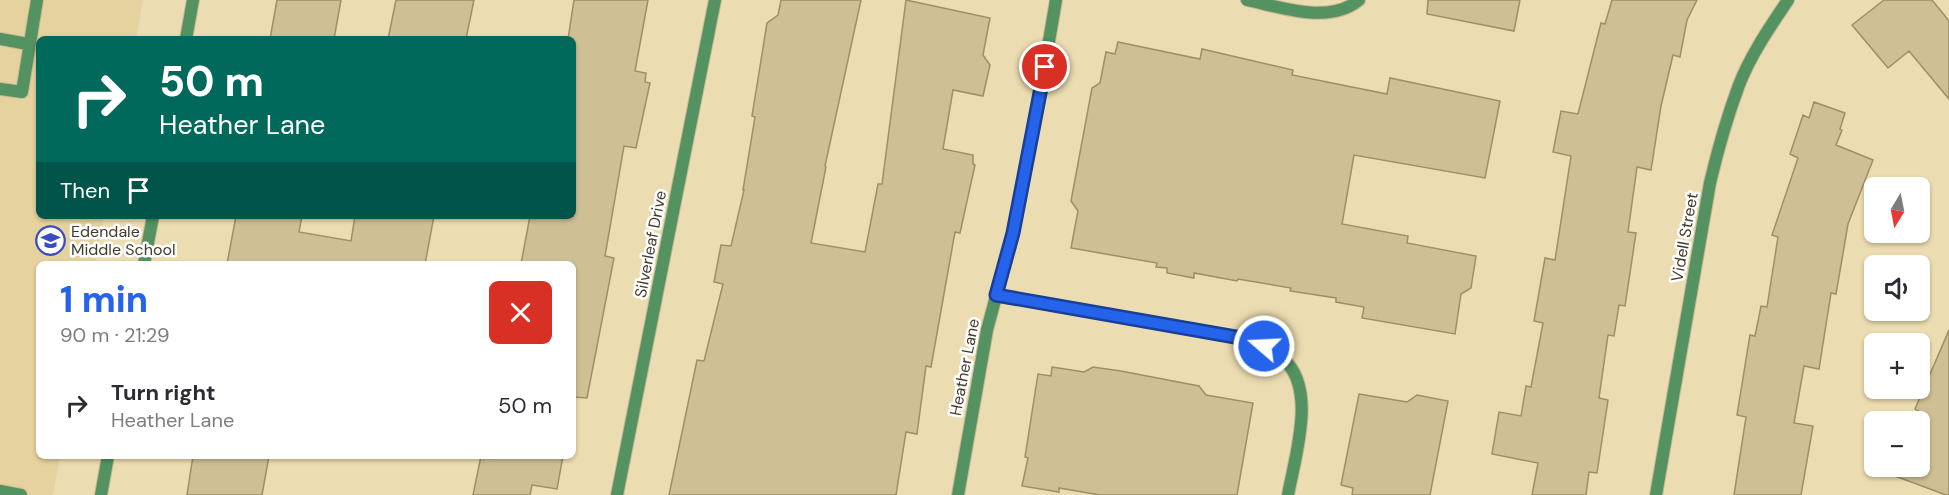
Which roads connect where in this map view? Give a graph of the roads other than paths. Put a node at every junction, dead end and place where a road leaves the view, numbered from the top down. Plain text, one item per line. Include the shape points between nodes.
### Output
1 (37, 0) edge
2 (194, 0) edge
3 (715, 0) edge
4 (1056, 0) edge
5 (1247, 0) edge
6 (1359, 0) edge
7 (1788, 0) edge
8 (187, 36) edge
9 (0, 39) edge
10 (28, 44) junction
11 (0, 89) edge
12 (152, 219) edge
13 (145, 261) edge
14 (996, 295) junction
15 (107, 459) edge
16 (0, 491) edge
17 (21, 495) edge
18 (101, 495) edge
19 (617, 495) edge
20 (958, 495) edge
21 (1288, 495) edge
22 (1656, 495) edge

1 - 10 street
2 - 8 street
3 - 19 street, Silverleaf Drive
4 - 14 street, Heather Lane via 1015,222
5 - 6 street via 1312,13 1334,11
7 - 22 street, Videll Street via 1763,37 1740,83 1722,133
9 - 10 street
10 - 11 street via 22,92
12 - 13 street
14 - 20 street, Heather Lane
14 - 21 street via 1241,338 1284,359 1298,377 1303,400
15 - 18 street
16 - 17 street

